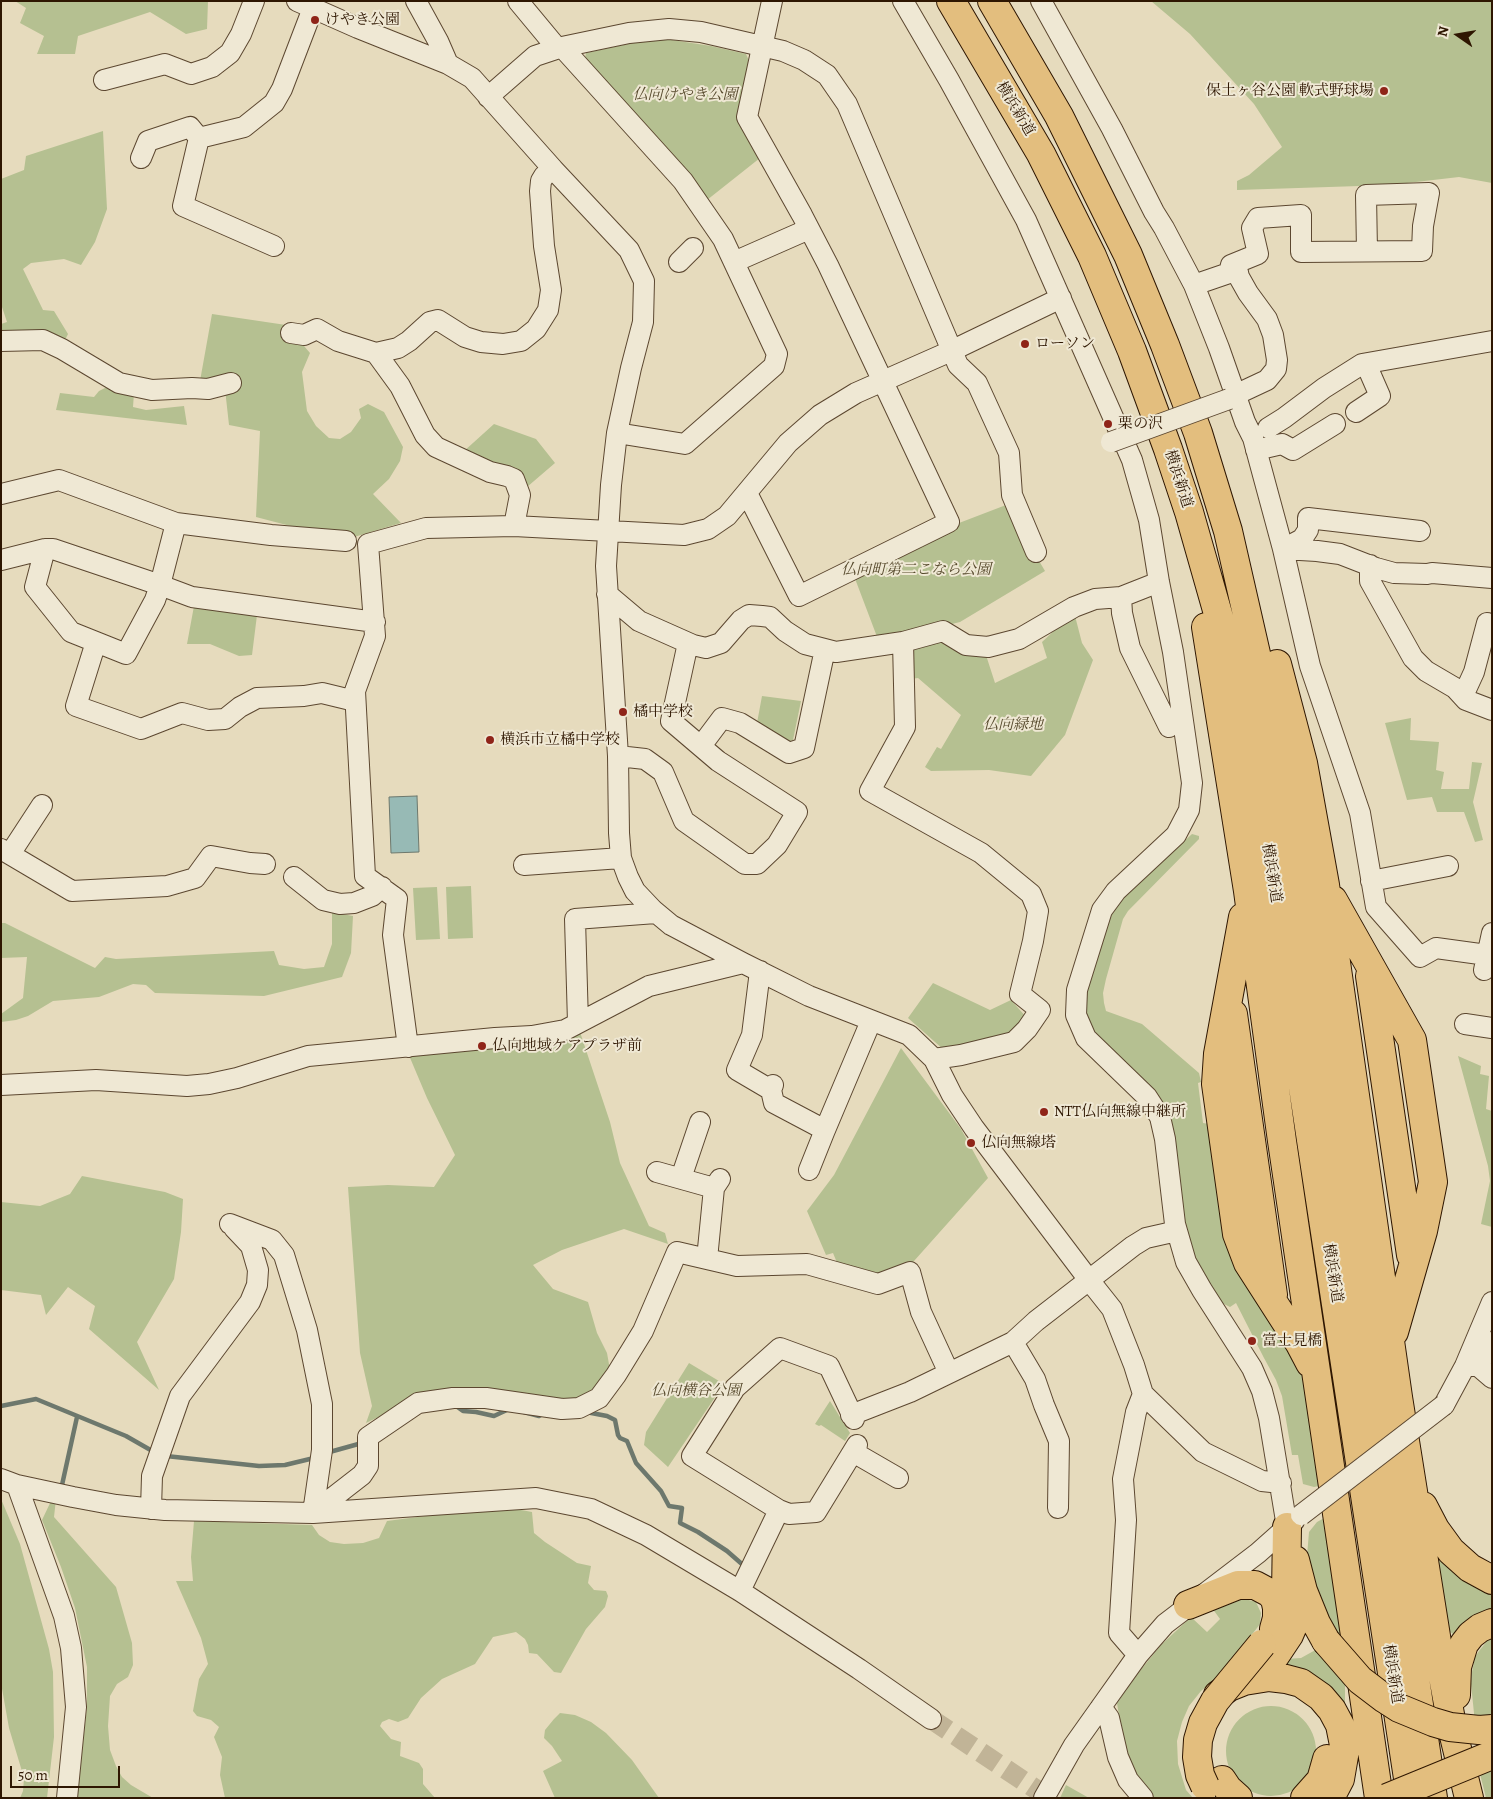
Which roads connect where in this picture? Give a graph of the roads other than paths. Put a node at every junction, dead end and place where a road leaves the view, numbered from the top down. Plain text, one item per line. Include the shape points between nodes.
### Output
1 (254, 1) edge
2 (416, 1) edge
3 (518, 1) edge
4 (772, 1) edge
5 (903, 1) edge
6 (951, 1) edge
7 (992, 1) edge
8 (1041, 1) edge
9 (305, 5) edge
10 (762, 46) junction
11 (559, 48) junction
12 (448, 64) junction
13 (104, 80) dead end
14 (488, 97) junction
15 (199, 138) junction
16 (141, 158) dead end
17 (553, 169) junction
18 (809, 229) junction
19 (274, 246) dead end
20 (1367, 251) dead end
21 (734, 262) junction
22 (1236, 263) junction
23 (1194, 285) junction
24 (1061, 298) junction
25 (291, 333) dead end
26 (1, 341) edge
27 (1492, 341) edge
28 (951, 351) junction
29 (376, 353) junction
30 (1366, 364) junction
31 (882, 381) junction
32 (231, 383) dead end
33 (1232, 397) junction
34 (1356, 412) dead end
35 (1335, 424) dead end
36 (1253, 432) junction
37 (617, 433) junction
38 (1198, 433) junction
39 (1111, 442) dead end
40 (747, 493) junction
41 (1, 494) edge
42 (1188, 512) junction
43 (176, 524) junction
44 (514, 526) junction
45 (1420, 531) dead end
46 (608, 532) junction
47 (346, 541) dead end
48 (45, 549) junction
49 (1282, 549) junction
50 (1036, 552) dead end
51 (1, 560) edge
52 (1370, 566) junction
53 (1492, 578) edge
54 (1463, 579) dead end
55 (1159, 582) junction
56 (1492, 582) edge
57 (160, 585) junction
58 (607, 594) junction
59 (1121, 597) junction
60 (375, 622) junction
61 (1487, 623) dead end
62 (96, 642) junction
63 (903, 642) junction
64 (688, 643) junction
65 (825, 649) junction
66 (1463, 696) junction
67 (355, 701) junction
68 (1492, 710) edge
69 (1176, 735) junction
70 (701, 746) junction
71 (618, 756) junction
72 (42, 805) dead end
73 (4, 850) edge
74 (621, 858) junction
75 (265, 864) dead end
76 (524, 865) dead end
77 (1448, 866) dead end
78 (294, 877) dead end
79 (1371, 881) junction
80 (1325, 885) junction
81 (382, 887) junction
82 (1248, 891) junction
83 (656, 913) junction
84 (1347, 923) junction
85 (1492, 933) edge
86 (1238, 943) junction
87 (1367, 960) junction
88 (751, 967) junction
89 (1230, 993) junction
90 (871, 1020) junction
91 (578, 1024) junction
92 (1465, 1024) dead end
93 (1492, 1028) edge
94 (408, 1047) junction
95 (934, 1058) junction
96 (1, 1085) edge
97 (700, 1122) dead end
98 (825, 1130) junction
99 (809, 1170) dead end
100 (657, 1172) dead end
101 (681, 1178) junction
102 (1177, 1231) junction
103 (707, 1259) junction
104 (1413, 1268) junction
105 (1089, 1280) junction
106 (1492, 1302) edge
107 (1274, 1304) junction
108 (1401, 1308) junction
109 (1296, 1337) junction
110 (1391, 1340) junction
111 (1013, 1342) junction
112 (1492, 1342) edge
113 (1478, 1370) edge
114 (949, 1373) junction
115 (1318, 1380) junction
116 (1143, 1394) junction
117 (1410, 1466) junction
118 (898, 1478) dead end
119 (9, 1482) edge
120 (1281, 1483) junction
121 (1058, 1508) dead end
122 (151, 1509) junction
123 (779, 1510) junction
124 (314, 1513) junction
125 (1294, 1521) junction
126 (1345, 1562) junction
127 (1492, 1580) edge
128 (1303, 1591) junction
129 (740, 1592) junction
130 (1188, 1605) junction
131 (1492, 1623) edge
132 (1270, 1643) junction
133 (1138, 1655) junction
134 (1101, 1706) junction
135 (931, 1719) tunnel mouth
136 (1352, 1728) dead end
137 (1492, 1729) edge
138 (1492, 1754) edge
139 (1466, 1786) edge
140 (1216, 1788) edge
141 (67, 1798) edge
142 (1044, 1798) edge
143 (1144, 1798) edge
144 (1305, 1798) edge
145 (1330, 1798) edge
146 (1379, 1798) edge
147 (1387, 1798) edge
148 (1411, 1798) edge
149 (1433, 1798) edge

1 - 13 street via 230,53 212,67 191,74 165,64
2 - 12 street
3 - 11 street
4 - 10 street
5 - 24 street via 1026,220
6 - 42 highway, 横浜新道 via 1041,154 1092,256 1168,448
7 - 38 highway, 横浜新道 via 1059,116 1128,255
8 - 23 street
9 - 12 street
9 - 15 street via 282,88 274,103 244,127
10 - 11 street via 700,32 669,29 629,33
10 - 18 street via 747,117
10 - 28 street via 804,60 827,75 847,104
11 - 14 street via 535,56
11 - 21 street via 683,181 701,247
12 - 14 street via 472,78
14 - 17 street
15 - 16 street via 190,127 148,141
15 - 19 street via 183,206
17 - 29 street via 541,181 540,192 551,290 548,310 536,329 521,341 503,344 481,342 464,337 438,320 430,322 398,348
17 - 37 street via 629,250 644,281 643,322
18 - 21 street
18 - 31 street
20 - 22 street via 1301,252 1301,215 1258,218 1252,228 1258,254
21 - 37 street via 777,354 774,366 686,444
22 - 23 street via 1231,264 1229,273
22 - 33 street via 1239,277 1267,319 1277,360 1276,369 1267,380
23 - 33 street via 1219,348
24 - 28 street
24 - 55 street via 1132,460 1149,520
25 - 29 street via 304,335 316,329 338,341
26 - 32 street via 43,340 119,384 152,390 208,388
27 - 30 street
28 - 31 street
28 - 50 street via 958,365 977,383 1009,453 1012,495
29 - 44 street via 400,386 425,436 436,447 490,472 514,479 520,495
30 - 34 street via 1380,396
30 - 36 street via 1324,388 1284,418
31 - 40 street via 820,415 788,443
31 - 40 street via 949,522 799,596
33 - 36 street
33 - 39 street, bridge
35 - 36 street via 1294,450
36 - 49 street
37 - 46 street
38 - 80 highway via 1245,551 1303,762
38 - 149 highway, 横浜新道 via 1228,531 1288,807 1333,1132
40 - 46 street via 727,516 708,529 684,535
41 - 43 street via 59,480
42 - 82 highway
42 - 148 highway, 横浜新道 via 1232,663 1261,811
43 - 47 street
43 - 57 street
44 - 46 street
44 - 60 street via 426,528 368,544
45 - 49 street via 1308,518 1308,530 1302,539
46 - 58 street
48 - 51 street
48 - 57 street
48 - 62 street via 36,586 71,632
49 - 52 street via 1340,554
49 - 79 street via 1310,666 1360,813
52 - 53 street via 1394,573
52 - 66 street via 1370,580 1413,658
54 - 56 street
55 - 59 street
55 - 69 street via 1173,652
57 - 60 street via 192,597
57 - 62 street via 126,654
58 - 64 street via 639,621
58 - 71 street
59 - 63 street via 1095,599 1081,604 1019,639 988,647 966,644 943,631
59 - 69 street via 1130,648
60 - 67 street via 375,636 354,691
61 - 66 street via 1474,672
62 - 67 street via 76,706 141,729 182,713 208,720 225,719 257,698 322,693
63 - 65 street via 836,652
63 - 95 street via 905,727 870,790 981,853 1031,894 1038,911 1020,994 1040,1010 1027,1029 1014,1042
64 - 65 street via 706,648 714,646 721,643 741,620 762,616 770,617 805,644
64 - 70 street via 671,721
65 - 70 street via 804,748 789,753 740,723 722,718
66 - 68 street
67 - 81 street via 366,876
69 - 102 street via 1192,783 1189,810 1176,835 1116,891 1102,910 1077,990 1076,1015 1086,1038 1148,1097 1160,1117
70 - 71 street via 718,761 797,812 777,845 757,864 745,864 684,822 663,772 645,759
71 - 74 street
72 - 73 street
73 - 75 street via 72,891 167,886 195,878 211,856
74 - 76 street
74 - 83 street via 635,891
77 - 79 street
78 - 81 street via 323,900 340,904 372,896
79 - 85 street via 1376,908 1420,957 1436,948 1485,963
80 - 84 highway
80 - 110 highway
81 - 94 street via 397,899 393,935
82 - 86 highway
82 - 115 highway
83 - 88 street via 671,925
83 - 91 street via 574,919
84 - 87 highway
84 - 108 highway
86 - 89 highway
86 - 109 highway
87 - 104 highway
87 - 104 highway via 1412,1040 1432,1182
88 - 90 street via 809,996
88 - 91 street via 649,986
88 - 98 street via 752,1035 737,1070 772,1087 774,1103
89 - 107 highway
89 - 107 highway via 1218,1054 1216,1084 1223,1139 1237,1234 1248,1263
90 - 95 street via 909,1035
90 - 98 street
91 - 94 street via 565,1030 532,1036
92 - 93 street
94 - 96 street via 308,1056 209,1084 187,1086 96,1080
95 - 105 street via 952,1095 974,1128
97 - 101 street
98 - 99 street
100 - 101 street
101 - 103 street via 717,1183
102 - 105 street via 1146,1238
102 - 120 street via 1186,1262 1252,1368 1262,1391
103 - 114 street via 737,1266 807,1264 878,1284 910,1272 921,1312
103 - 124 street via 677,1252 643,1331 599,1398 579,1408 562,1409 486,1398 418,1403 368,1441 368,1466 362,1475
104 - 108 highway
105 - 111 street
105 - 116 street via 1112,1309
106 - 113 street
107 - 109 highway
108 - 110 highway
109 - 115 highway
110 - 117 highway
111 - 114 street
111 - 121 street via 1035,1379 1059,1441
112 - 113 street
113 - 125 street, bridge via 1444,1405
114 - 123 street via 853,1417 829,1366 780,1348 735,1388 692,1456
115 - 126 highway
116 - 120 street via 1202,1452 1262,1481
116 - 133 street via 1136,1412 1123,1479 1126,1520 1118,1633
117 - 127 highway via 1424,1509 1442,1540 1465,1564
117 - 139 highway via 1439,1655
118 - 123 street via 855,1448 816,1512 789,1514
119 - 122 street via 82,1499
119 - 141 street via 64,1616 71,1648 76,1707
120 - 125 street
122 - 124 street
122 - 124 street via 152,1476 180,1396 250,1302 257,1285 258,1270 251,1246 230,1224 272,1240 284,1255 307,1330 322,1404 321,1455
123 - 129 street
124 - 129 street via 536,1498 591,1510 646,1535
125 - 128 highway
125 - 130 street via 1258,1553
125 - 132 highway via 1286,1595
126 - 136 highway via 1355,1672
126 - 146 highway
128 - 132 highway via 1295,1624
128 - 137 highway, bridge via 1326,1641 1360,1680 1385,1699 1415,1715 1450,1727
129 - 135 street
130 - 132 highway via 1238,1586 1255,1586 1275,1599 1277,1618
130 - 133 street via 1165,1624
131 - 139 highway via 1471,1635 1464,1644 1457,1667 1456,1695
132 - 140 highway via 1221,1724 1216,1740
133 - 134 street
134 - 142 street via 1074,1744
134 - 143 street via 1109,1718 1118,1758 1128,1780
138 - 147 highway, bridge
140 - 144 highway via 1210,1752 1214,1732 1222,1716 1247,1698 1262,1695 1285,1697 1301,1703 1314,1715 1323,1729 1327,1745 1325,1771
140 - 145 highway via 1194,1767 1193,1747 1204,1712 1229,1687 1244,1680 1269,1677 1308,1687 1327,1703 1337,1717 1344,1741 1344,1760 1340,1779

